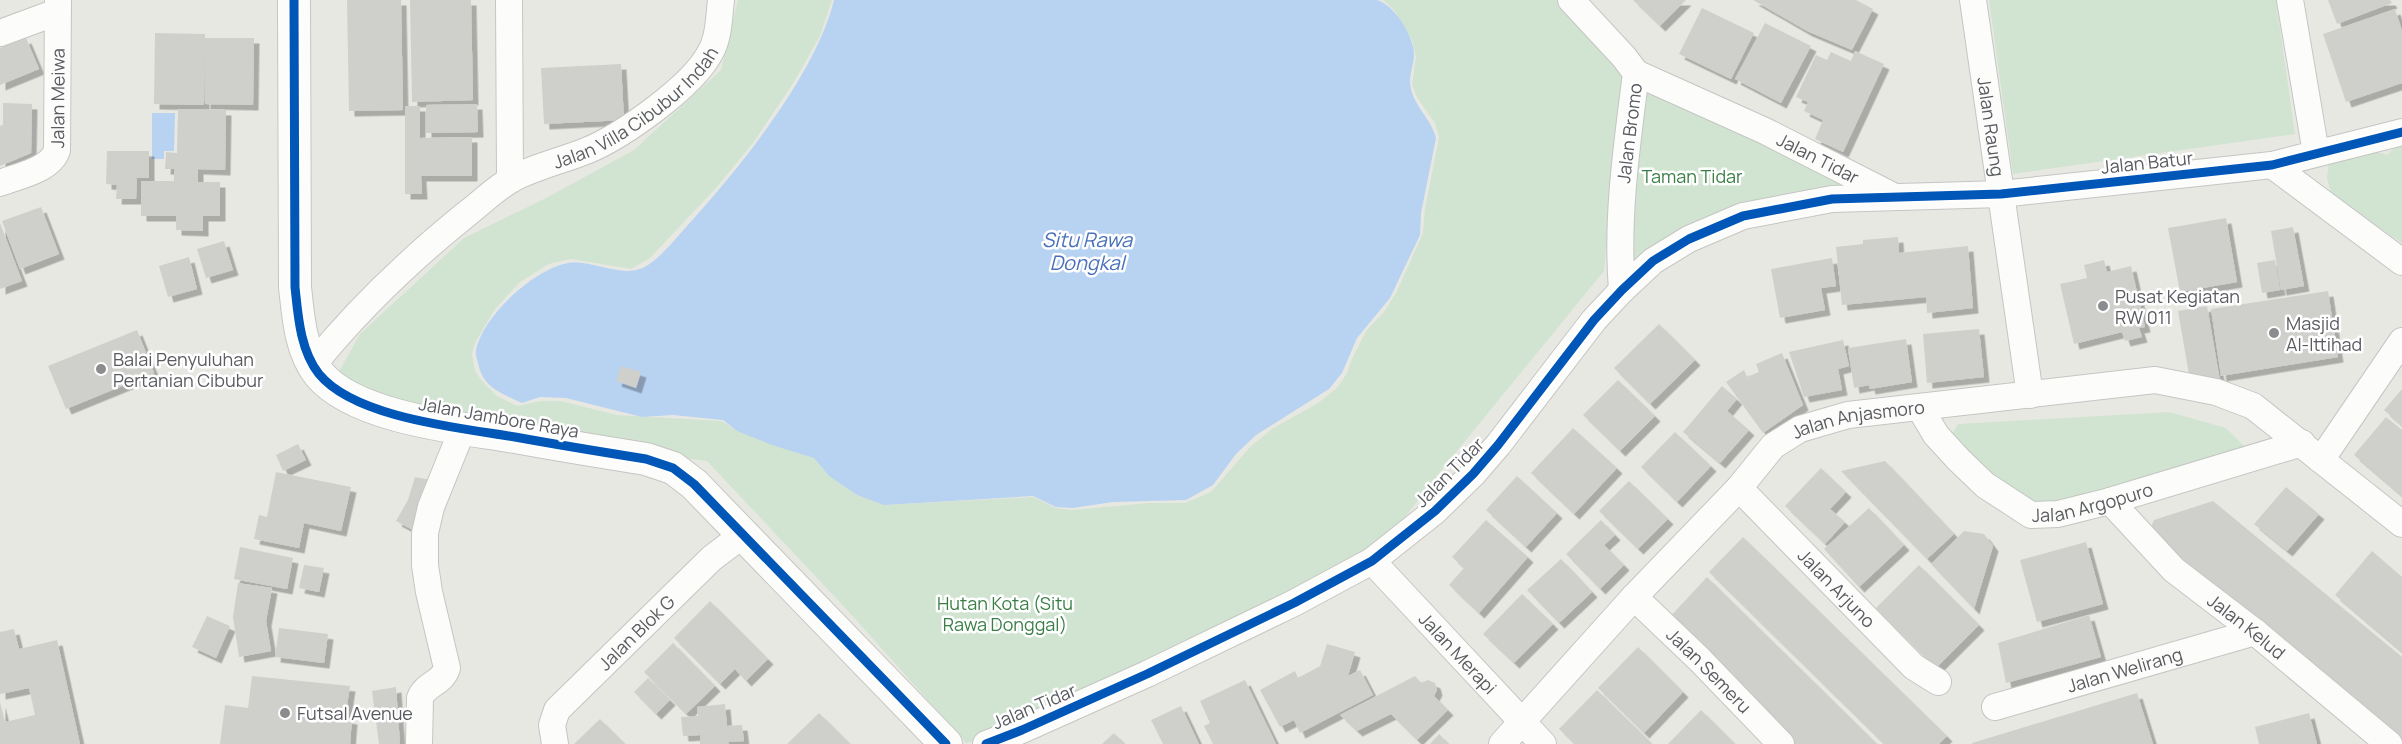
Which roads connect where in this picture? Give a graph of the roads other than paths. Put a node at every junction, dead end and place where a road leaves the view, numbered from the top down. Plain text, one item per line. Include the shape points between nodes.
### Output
1 (294, 0) edge
2 (509, 0) edge
3 (721, 0) edge
4 (1571, 0) edge
5 (1973, 0) edge
6 (2290, 0) edge
7 (57, 6) edge
8 (0, 33) edge
9 (1636, 73) junction
10 (2402, 132) edge
11 (2316, 153) junction
12 (2272, 165) junction
13 (510, 179) junction
14 (0, 183) edge
15 (2001, 194) junction
16 (1891, 195) junction
17 (2402, 262) edge
18 (1622, 290) junction
19 (2402, 341) edge
20 (313, 365) junction
21 (2030, 395) junction
22 (1920, 408) junction
23 (467, 429) junction
24 (2302, 443) junction
25 (2321, 460) junction
26 (1739, 488) junction
27 (2110, 501) junction
28 (2402, 524) edge
29 (744, 534) junction
30 (1372, 561) junction
31 (1634, 597) junction
32 (2255, 632) junction
33 (1938, 681) dead end
34 (1995, 707) dead end
35 (1522, 723) junction
36 (418, 744) edge
37 (555, 744) edge
38 (946, 744) edge
39 (986, 744) edge
40 (1502, 744) edge
41 (1543, 744) edge
42 (1781, 744) edge
43 (2389, 744) edge

1 - 20 street, Jalan Jambore Raya via 295,287 302,334
2 - 13 street
3 - 13 street, Jalan Villa Cibubur Indah via 710,53 681,86 598,145
4 - 9 street, Jalan Bromo
5 - 15 street, Jalan Raung
6 - 11 street
7 - 8 street, Jalan Meiwa
7 - 14 street, Jalan Meiwa via 55,157
9 - 16 street, Jalan Tidar via 1774,135
9 - 18 street, Jalan Bromo via 1623,179 1619,255
10 - 11 street, Jalan Batur
11 - 12 street, Jalan Batur
12 - 15 street, Jalan Batur
12 - 17 street
13 - 20 street, Jalan Villa Cibubur Indah via 411,262
15 - 16 street, Jalan Batur
15 - 21 street, Jalan Raung
16 - 18 street, Jalan Tidar via 1832,199 1743,216 1689,239 1653,261
18 - 30 street, Jalan Tidar via 1473,474 1435,511
19 - 25 street
20 - 23 street, Jalan Jambore Raya via 332,387 356,400 411,419
21 - 22 street, Jalan Anjasmoro
21 - 24 street, Jalan Anjasmoro via 2155,380 2216,392 2253,406
22 - 26 street, Jalan Anjasmoro via 1848,415 1800,429 1773,446
22 - 27 street, Jalan Argopuro via 1936,435 1985,485 2031,515 2058,514
23 - 29 street, Jalan Jambore Raya via 660,463 694,484
23 - 36 street via 431,507 425,533 429,592 447,668 445,676 422,692
24 - 25 street, Jalan Anjasmoro
24 - 27 street, Jalan Argopuro
25 - 28 street, Jalan Anjasmoro
26 - 31 street, Jalan Anjasmoro
26 - 33 street, Jalan Arjuno via 1914,667
27 - 32 street, Jalan Kelud via 2174,570
29 - 37 street, Jalan Blok G via 712,558 557,710 552,725
29 - 38 street, Jalan Jambore Raya
30 - 35 street, Jalan Merapi
30 - 39 street, Jalan Tidar via 1147,674
31 - 35 street, Jalan Anjasmoro
31 - 42 street, Jalan Semeru
32 - 34 street, Jalan Welirang
32 - 43 street, Jalan Kelud
35 - 40 street, Jalan Anjasmoro
35 - 41 street, Jalan Merapi

